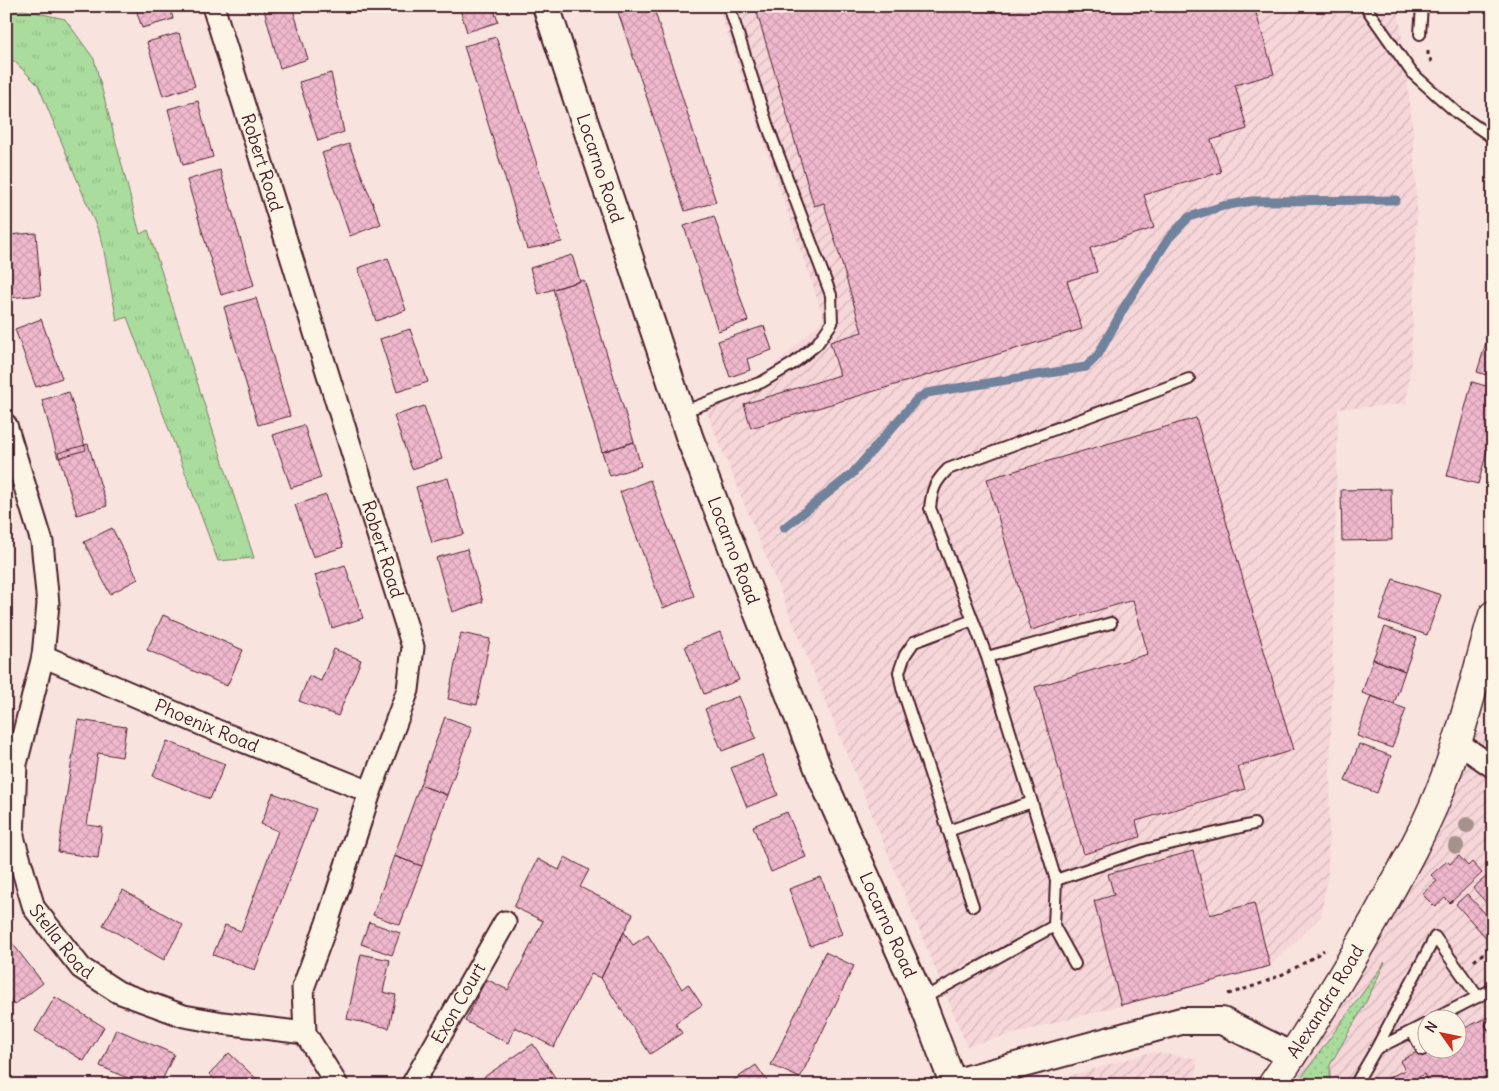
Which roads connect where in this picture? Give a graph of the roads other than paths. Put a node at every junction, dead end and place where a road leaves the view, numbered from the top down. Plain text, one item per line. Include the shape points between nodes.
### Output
1 (213, 6) edge
2 (546, 6) edge
3 (729, 6) edge
4 (1365, 6) edge
5 (1422, 6) edge
6 (1420, 34) dead end
7 (1493, 138) edge
8 (1189, 379) dead end
9 (681, 412) junction
10 (6, 425) edge
11 (1493, 615) edge
12 (973, 620) junction
13 (1111, 623) dead end
14 (43, 656) junction
15 (986, 657) junction
16 (1456, 742) junction
17 (1493, 766) edge
18 (370, 792) junction
19 (1032, 802) junction
20 (1254, 824) dead end
21 (948, 831) junction
22 (1056, 880) junction
23 (973, 906) dead end
24 (505, 922) dead end
25 (1054, 926) junction
26 (1074, 964) dead end
27 (1493, 989) edge
28 (1478, 997) junction
29 (922, 999) junction
30 (1456, 1008) edge
31 (1416, 1029) edge
32 (1412, 1031) junction
33 (305, 1033) junction
34 (1416, 1039) edge
35 (1376, 1050) junction
36 (1292, 1056) junction
37 (951, 1084) edge
38 (338, 1085) edge
39 (412, 1085) edge
40 (1272, 1085) edge
41 (1355, 1085) edge

1 - 18 street, Robert Road via 413,647 408,690
2 - 9 street, Locarno Road
3 - 9 lane via 768,127 831,295 832,322 817,344 794,363 762,382
4 - 7 lane via 1412,73 1456,113
5 - 6 lane
8 - 12 lane via 948,469 936,481 930,508
9 - 29 street, Locarno Road via 821,776
10 - 14 street, Stella Road via 42,542 48,604
11 - 16 main road, Alexandra Road
12 - 15 lane
12 - 21 lane via 914,642 899,672
13 - 15 lane
14 - 18 street, Phoenix Road
14 - 33 street, Stella Road via 16,764 13,836 34,908 81,968 118,992 184,1016
15 - 19 lane
16 - 17 street
16 - 36 main road, Alexandra Road via 1439,792 1398,879
18 - 33 street, Robert Road via 303,988
19 - 21 lane
19 - 22 lane
20 - 22 lane via 1144,850
21 - 23 lane
22 - 25 lane
24 - 39 street, Exon Court
25 - 26 lane
25 - 29 lane
27 - 28 lane
28 - 30 lane
28 - 35 lane via 1436,937
29 - 37 street, Locarno Road
31 - 32 lane
32 - 34 lane
32 - 35 lane
33 - 38 street, Robert Road
35 - 41 lane
36 - 37 street, Alexandra Road via 1222,1021 1181,1021
36 - 40 main road

